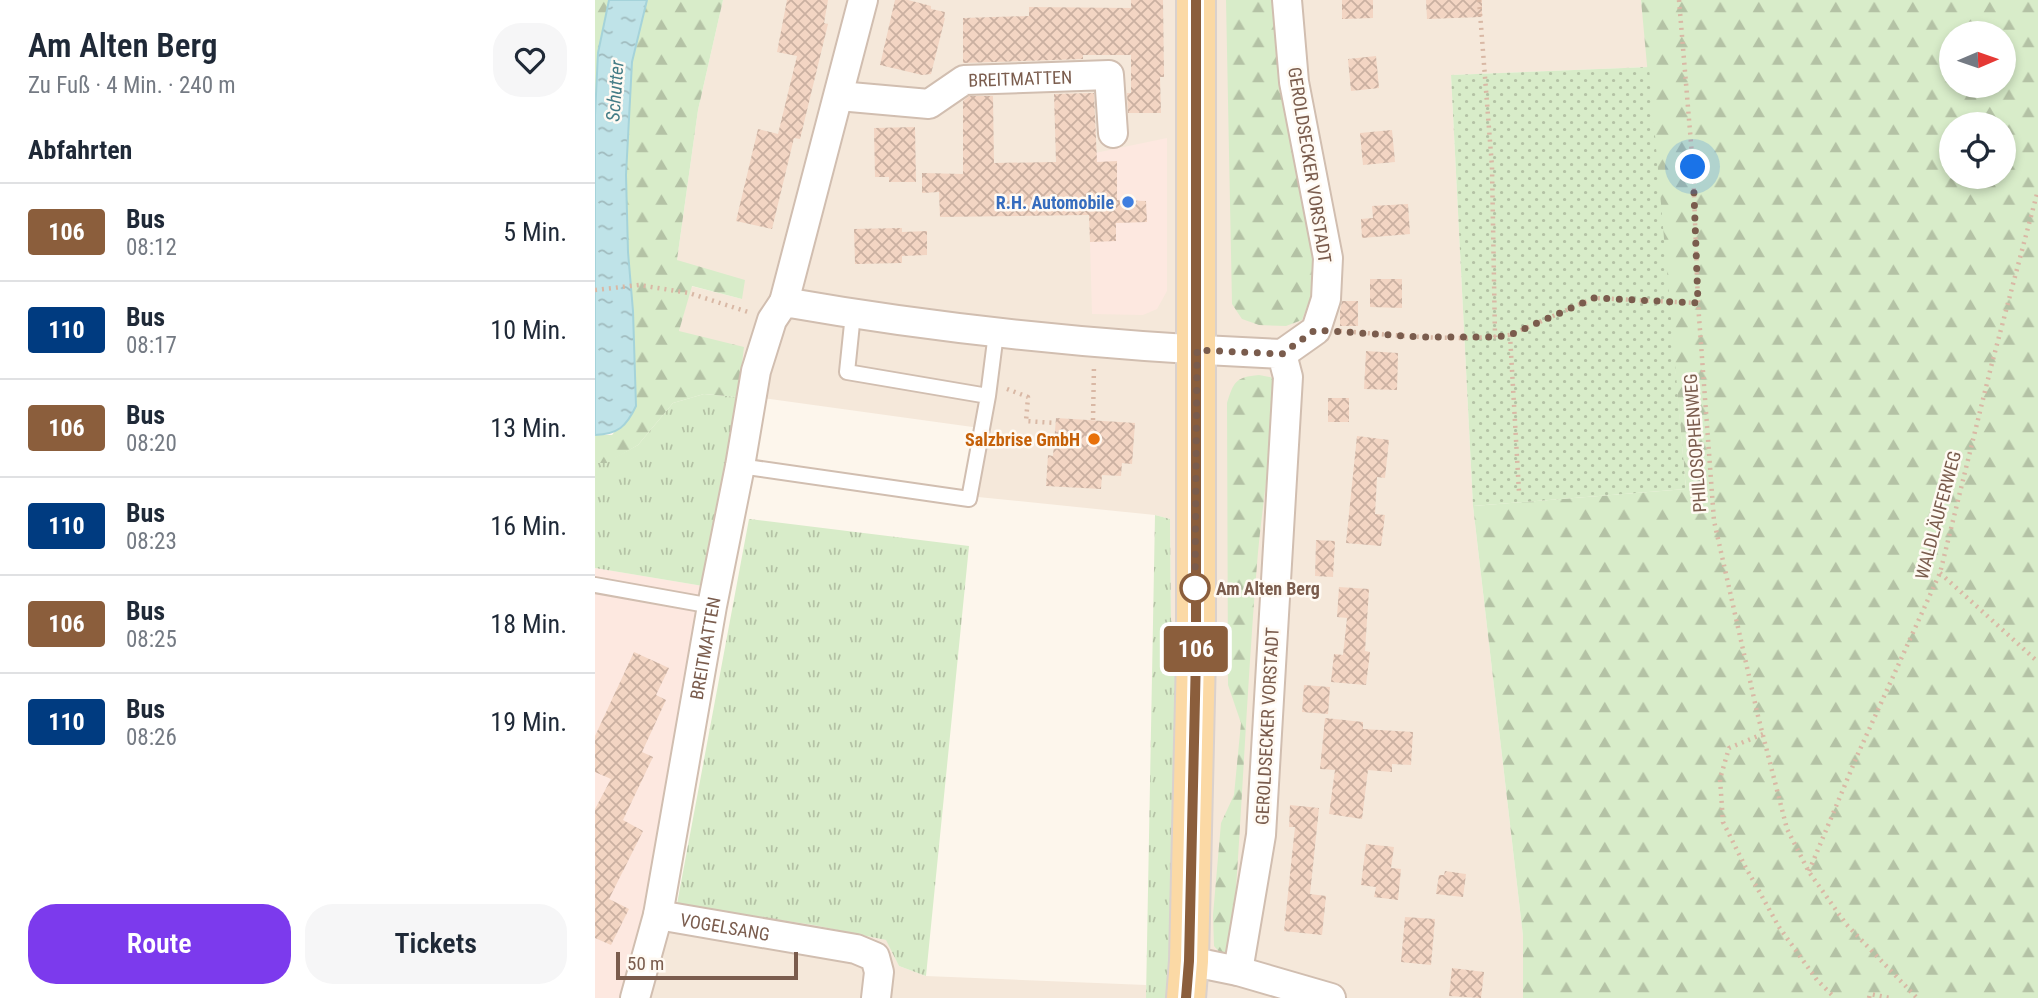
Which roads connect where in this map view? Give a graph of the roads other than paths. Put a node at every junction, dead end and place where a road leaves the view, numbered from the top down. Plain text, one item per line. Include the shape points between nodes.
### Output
1 (863, 0) edge
2 (1196, 0) edge
3 (1287, 0) edge
4 (839, 96) junction
5 (1113, 133) dead end
6 (778, 311) junction
7 (853, 314) junction
8 (996, 334) junction
9 (1197, 350) junction
10 (1282, 354) junction
11 (989, 391) junction
12 (740, 466) junction
13 (595, 585) edge
14 (712, 606) junction
15 (658, 915) junction
16 (1238, 971) junction
17 (1187, 980) edge
18 (635, 998) edge
19 (876, 998) edge
20 (1331, 998) edge

1 - 4 street, BREITMATTEN
2 - 9 main road
3 - 10 street, GEROLDSECKER VORSTADT via 1294,82 1328,258 1326,299 1315,330
4 - 5 street, BREITMATTEN via 929,103 964,80 1109,75
4 - 6 street, BREITMATTEN
6 - 7 street
6 - 12 street, BREITMATTEN via 756,371
7 - 8 street
7 - 11 lane via 847,372
8 - 9 street
8 - 11 lane
9 - 10 street
9 - 17 main road via 1196,655
10 - 16 street, GEROLDSECKER VORSTADT via 1288,377 1261,835
11 - 12 lane via 969,499
12 - 14 street, BREITMATTEN
13 - 14 lane
14 - 15 street, BREITMATTEN
15 - 18 street, BREITMATTEN
15 - 19 street, VOGELSANG via 856,949 875,957 879,972
16 - 17 street
16 - 20 street

